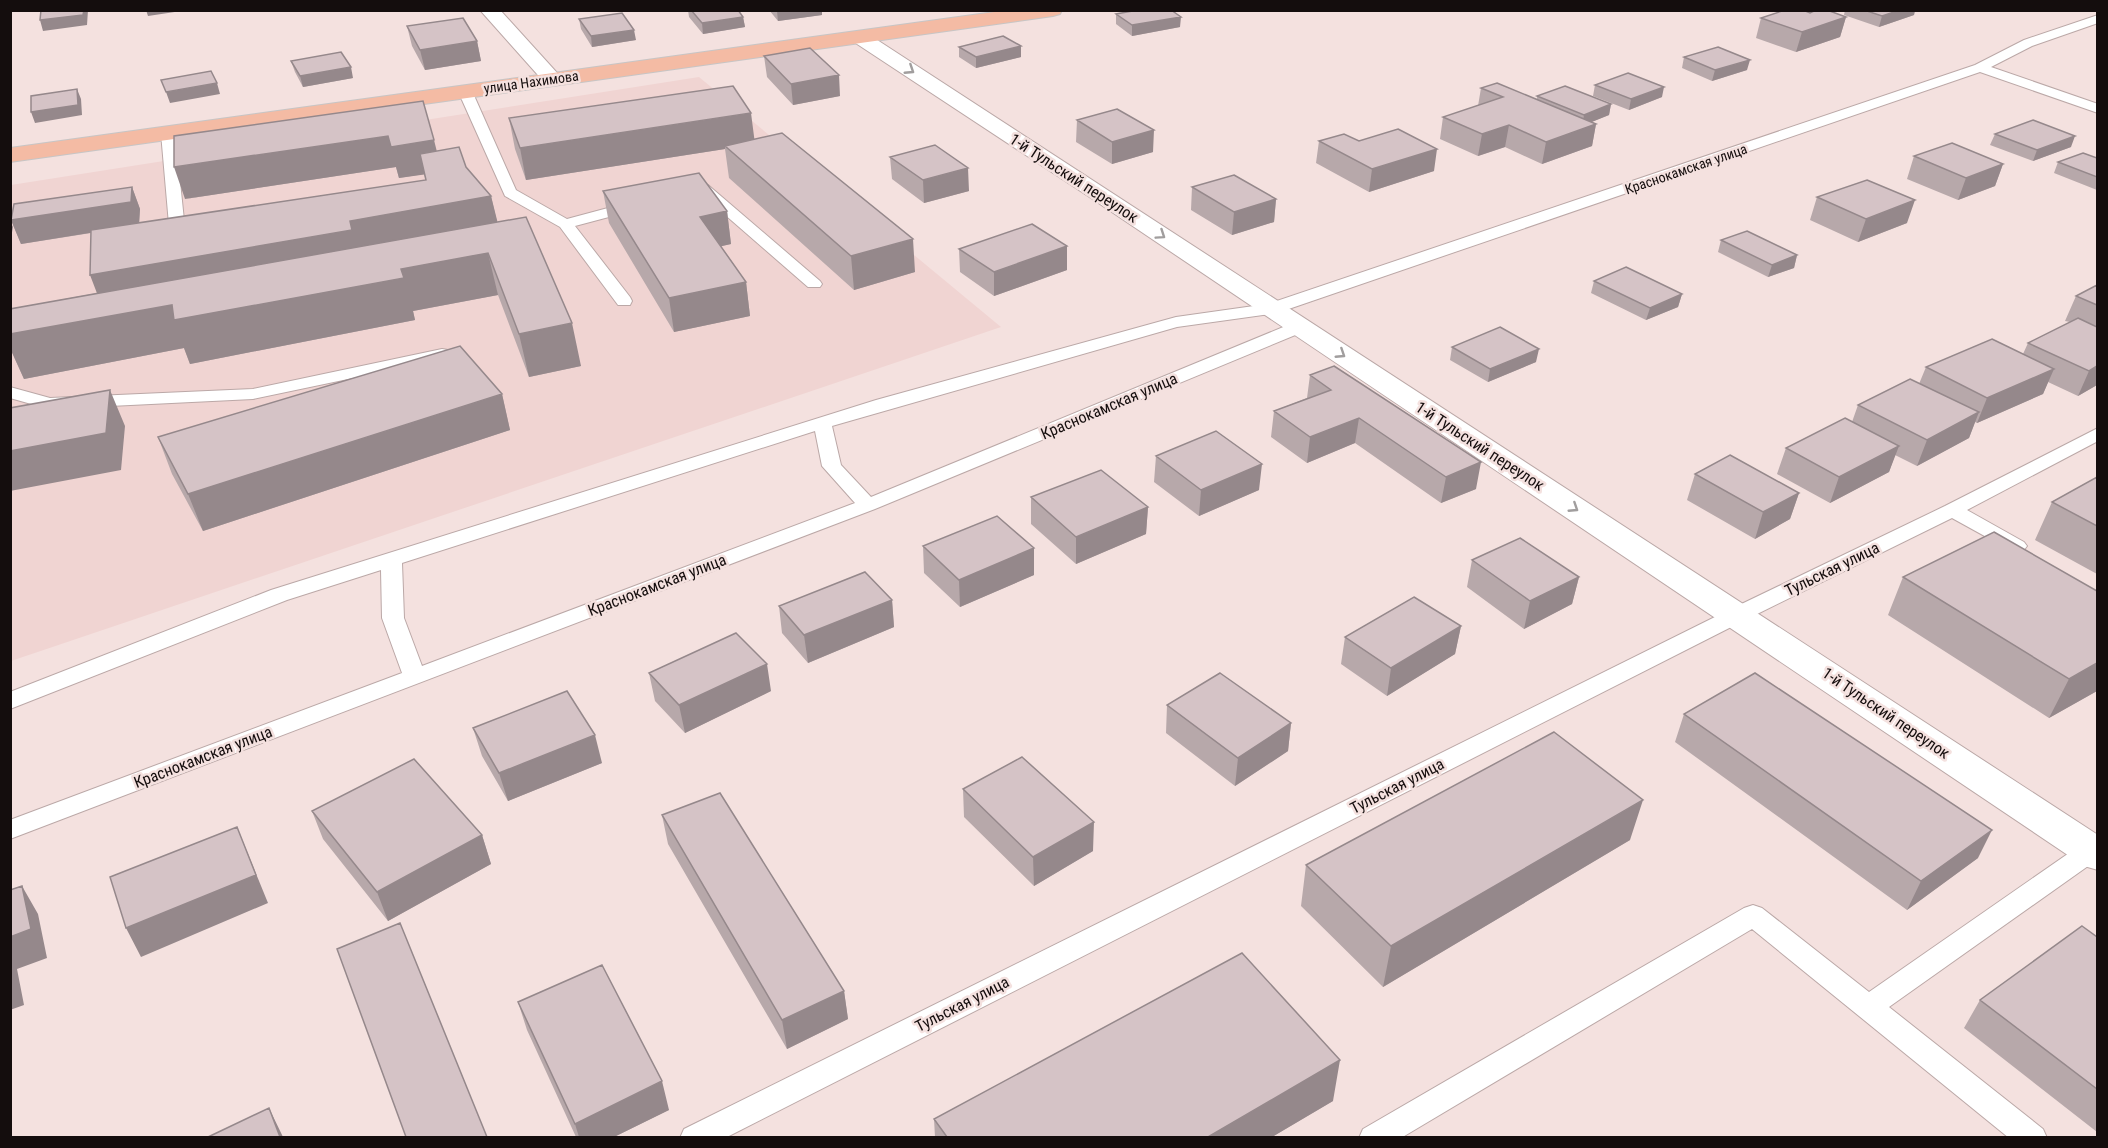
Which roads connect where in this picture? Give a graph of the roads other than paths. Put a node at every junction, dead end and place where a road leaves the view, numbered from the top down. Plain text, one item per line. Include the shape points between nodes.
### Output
1 (489, 10) edge
2 (1053, 10) edge
3 (2097, 19) edge
4 (861, 38) junction
5 (1980, 68) junction
6 (552, 79) junction
7 (465, 91) junction
8 (2097, 109) edge
9 (168, 133) junction
10 (10, 155) edge
11 (680, 194) edge
12 (645, 203) edge
13 (565, 224) junction
14 (201, 232) edge
15 (814, 284) dead end
16 (624, 301) dead end
17 (1271, 309) junction
18 (1299, 327) junction
19 (452, 352) edge
20 (10, 393) edge
21 (822, 423) junction
22 (2097, 433) edge
23 (868, 506) junction
24 (1952, 510) junction
25 (2035, 556) edge
26 (391, 559) junction
27 (1737, 615) junction
28 (415, 677) junction
29 (10, 701) edge
30 (10, 830) edge
31 (2094, 853) edge
32 (1868, 1007) junction
33 (695, 1137) edge
34 (1374, 1137) edge
35 (2032, 1137) edge

1 - 6 street
2 - 4 main road, улица Нахимова
3 - 5 lane, Краснокамская улица via 2028,43
4 - 6 main road, улица Нахимова
4 -> 17 street, 1-й Тульский переулок
5 - 8 lane
5 - 17 lane, Краснокамская улица
6 - 7 main road, улица Нахимова
7 - 9 main road, улица Нахимова
7 - 13 lane via 510,193
9 - 10 main road, улица Нахимова
9 - 14 lane via 178,236
11 - 15 lane via 703,188
12 - 13 lane
13 - 16 lane
17 - 18 street, 1-й Тульский переулок
17 - 21 lane, Краснокамская улица via 1176,322
18 - 23 lane, Краснокамская улица
18 -> 27 street, 1-й Тульский переулок
19 - 20 lane via 253,394 49,404
21 - 23 lane via 832,466
21 - 26 lane, Краснокамская улица
22 - 24 lane, Тульская улица
23 - 28 lane, Краснокамская улица
24 - 25 lane
24 - 27 lane, Тульская улица
26 - 28 lane via 393,618
26 - 29 lane, Краснокамская улица via 279,594
27 - 31 street, 1-й Тульский переулок
27 - 33 lane, Тульская улица
28 - 30 lane, Краснокамская улица
31 - 32 lane
32 - 34 lane via 1753,915
32 - 35 lane

